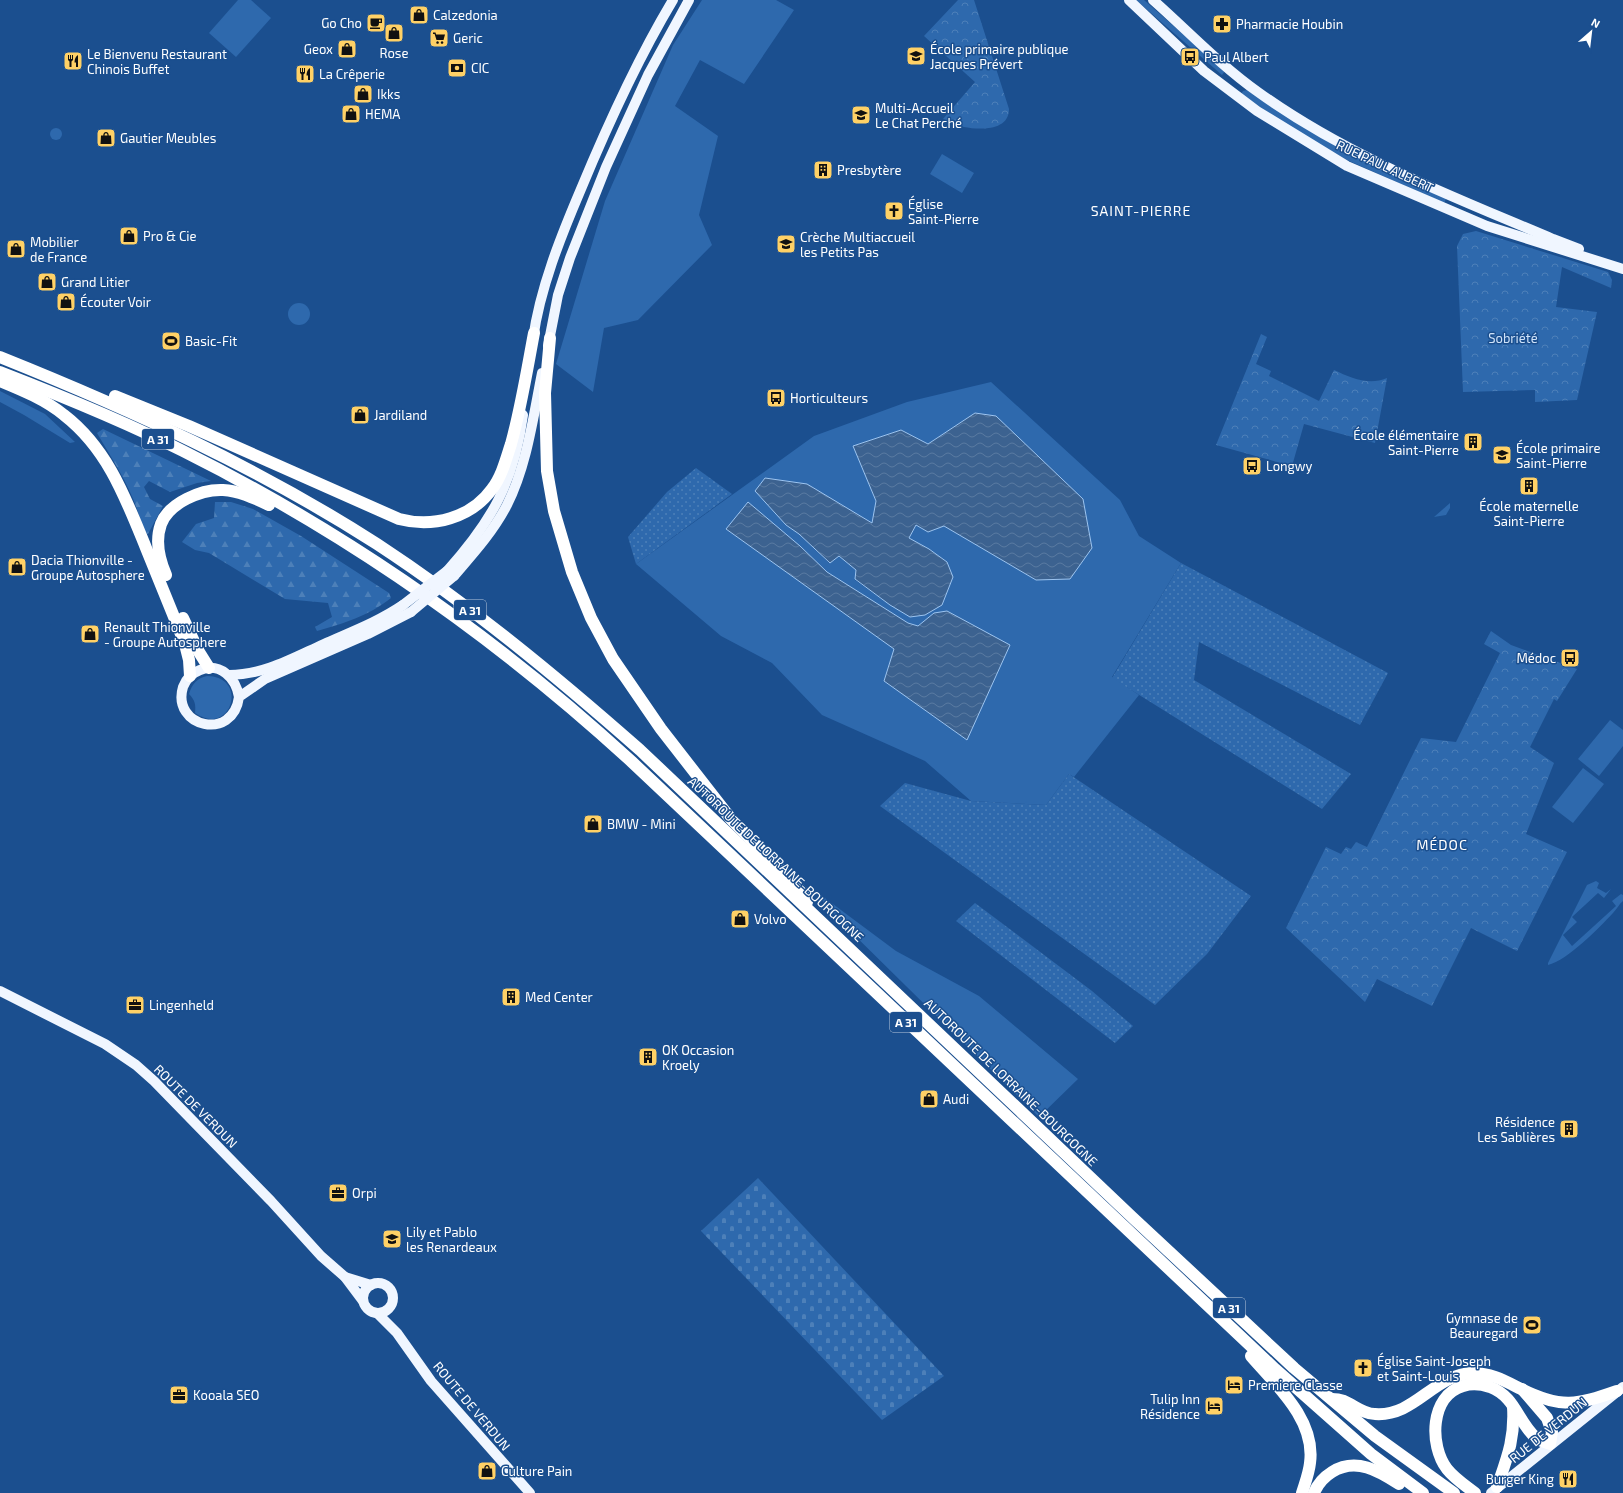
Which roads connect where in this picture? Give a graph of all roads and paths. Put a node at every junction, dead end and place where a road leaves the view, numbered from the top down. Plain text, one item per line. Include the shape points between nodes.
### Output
1 (673, 0) edge
2 (689, 0) edge
3 (1129, 0) edge
4 (1153, 0) edge
5 (1623, 269) edge
6 (534, 333) junction
7 (550, 338) junction
8 (0, 357) edge
9 (0, 372) edge
10 (0, 381) edge
11 (75, 388) junction
12 (310, 520) junction
13 (450, 574) junction
14 (407, 609) junction
15 (209, 668) junction
16 (229, 675) junction
17 (190, 676) junction
18 (239, 697) junction
19 (810, 911) junction
20 (0, 991) edge
21 (345, 1277) junction
22 (371, 1285) junction
23 (363, 1301) junction
24 (389, 1307) junction
25 (1212, 1309) junction
26 (378, 1313) junction
27 (397, 1333) junction
28 (1522, 1389) junction
29 (1620, 1389) edge
30 (1328, 1398) junction
31 (1512, 1404) junction
32 (1550, 1444) junction
33 (1450, 1490) edge
34 (1494, 1490) edge
35 (530, 1493) edge
36 (1302, 1493) edge
37 (1314, 1493) edge
38 (1416, 1493) edge
39 (1423, 1493) edge
40 (1475, 1493) edge

1 - 6 main road via 596,151 553,261
2 - 7 main road via 648,75 606,167 570,258 558,295
3 - 5 main road, RUE PAUL ALBERT via 1222,85 1257,111 1347,166 1487,226
4 - 5 main road, RUE PAUL ALBERT via 1227,68 1276,104 1324,134 1389,169
6 - 11 highway via 518,418 497,481 485,497 470,509 437,522 411,522 399,519 175,420 95,388
6 - 13 main road via 520,437 508,482 485,526
7 - 13 main road via 524,459 514,489 492,530
7 - 19 highway via 545,393 547,471 554,511 572,572 591,618 613,659 661,729 732,819 805,895
8 - 11 highway, AUTOROUTE DE LORRAINE-BOURGOGNE / A 31
9 - 12 highway, AUTOROUTE DE LORRAINE-BOURGOGNE / A 31 via 182,450
10 - 17 highway via 65,415 104,458 125,497 185,644
11 - 19 highway, AUTOROUTE DE LORRAINE-BOURGOGNE / A 31 via 176,432 278,485 376,544 442,589 522,650 604,718
12 - 15 highway via 243,493 223,490 204,492 187,499 175,507 161,524 158,551 161,564 185,624
12 - 25 highway, AUTOROUTE DE LORRAINE-BOURGOGNE / A 31 via 431,599 513,661 600,733
13 - 14 main road, bridge
14 - 16 main road via 273,667 245,675
14 - 18 main road via 368,634 265,679
15 - 16 main road
15 - 17 main road
16 - 18 main road via 238,689
17 - 18 main road via 183,688 182,703 192,719 200,724 216,724 228,719 236,709
19 - 30 highway, AUTOROUTE DE LORRAINE-BOURGOGNE / A 31 via 1219,1299
20 - 21 main road, ROUTE DE VERDUN via 105,1044 136,1065 271,1201 321,1256
21 - 22 main road, ROUTE DE VERDUN
21 - 23 main road, ROUTE DE VERDUN
22 - 23 main road via 366,1290
22 - 24 main road via 382,1284 390,1290 392,1298
23 - 26 main road via 366,1307
24 - 26 main road via 386,1311
24 - 27 main road, ROUTE DE VERDUN
25 - 36 highway via 1289,1400 1302,1420 1310,1443 1310,1463
25 - 39 highway, AUTOROUTE DE LORRAINE-BOURGOGNE / A 31 via 1327,1416 1371,1454
26 - 27 main road, ROUTE DE VERDUN
27 - 35 main road, ROUTE DE VERDUN via 432,1381
28 - 29 highway via 1553,1402 1575,1403
28 - 30 highway via 1487,1374 1472,1373 1455,1376 1408,1407 1390,1413 1374,1414 1359,1410 1344,1401
28 - 32 highway via 1546,1418 1552,1432
29 - 32 main road, RUE DE VERDUN
30 - 33 highway, AUTOROUTE DE LORRAINE-BOURGOGNE / A 31 via 1375,1436
31 - 32 highway via 1537,1439
31 - 34 highway via 1512,1444
31 - 40 highway via 1498,1390 1481,1384 1464,1385 1449,1393 1439,1409 1435,1426 1438,1452 1447,1469
32 - 34 main road, RUE DE VERDUN
37 - 38 highway via 1323,1478 1339,1468 1352,1466 1364,1466 1381,1473

